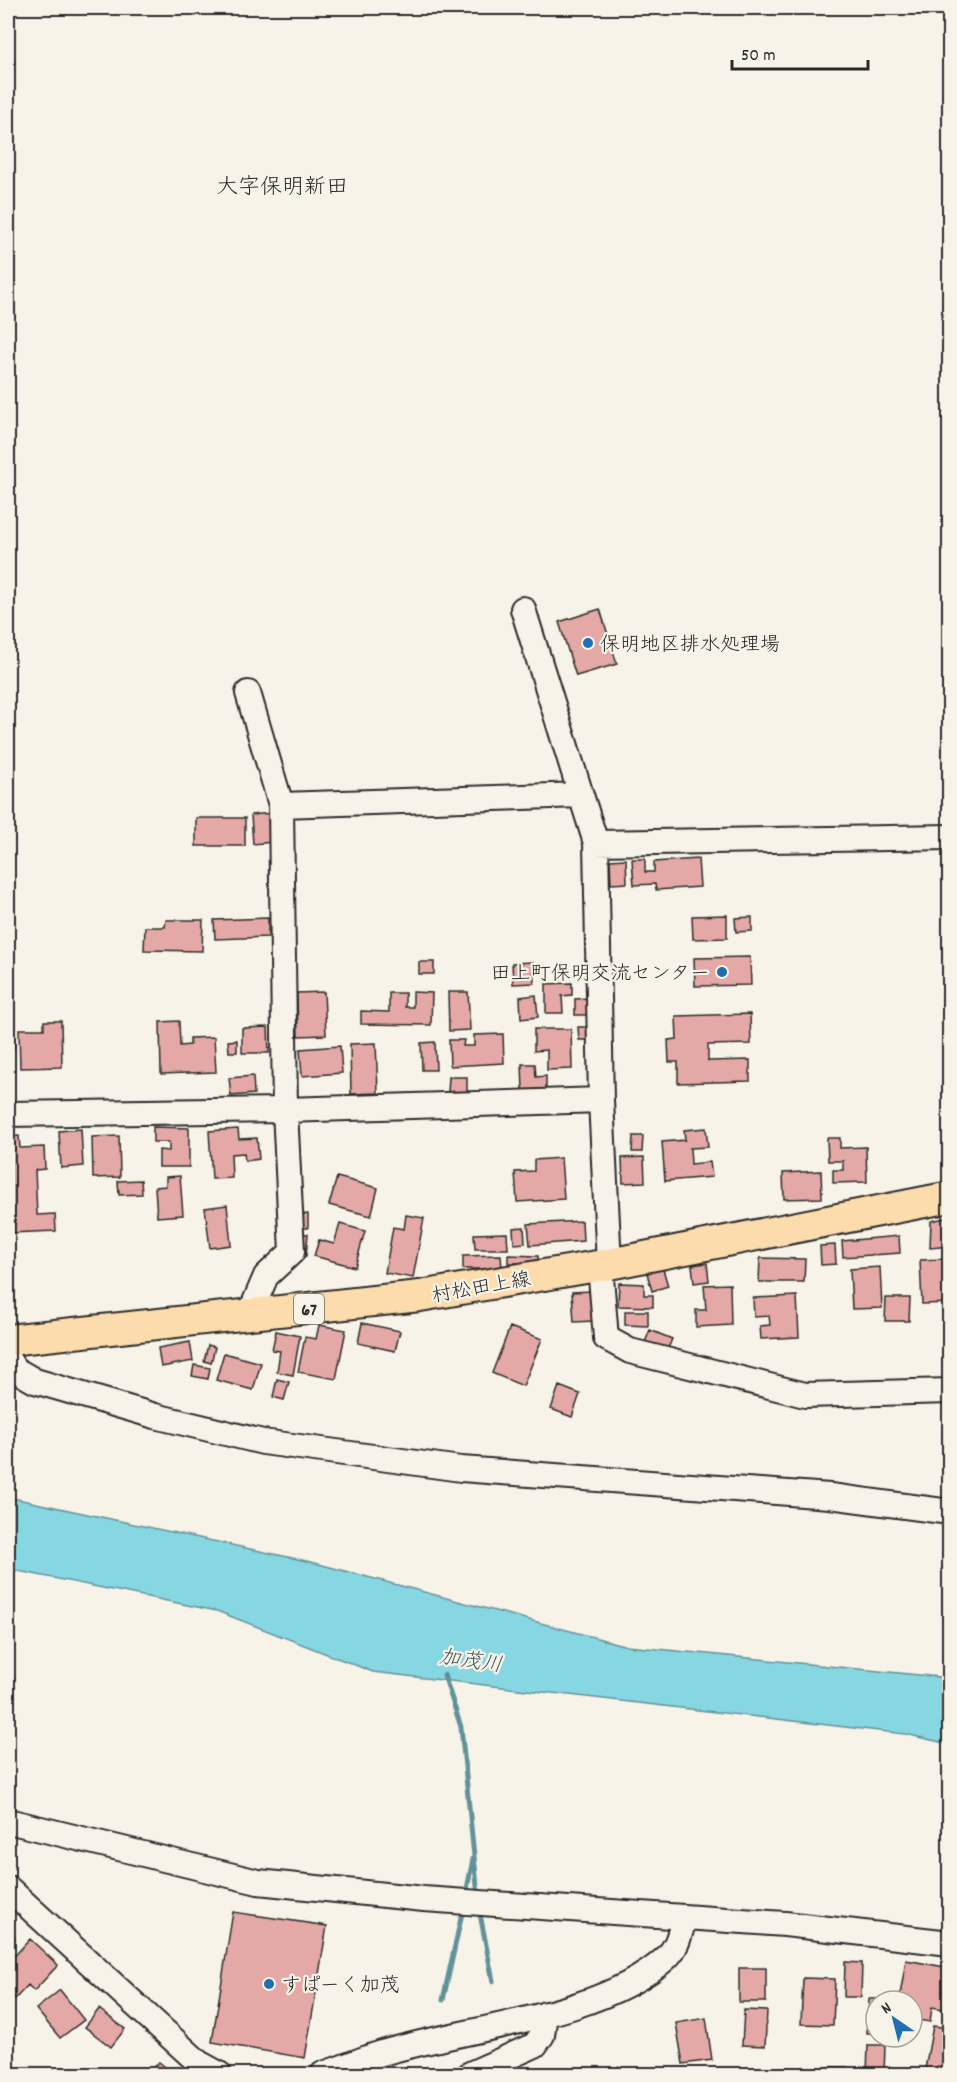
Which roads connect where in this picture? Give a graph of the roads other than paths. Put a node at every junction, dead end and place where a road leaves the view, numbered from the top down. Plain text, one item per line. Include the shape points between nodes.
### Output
1 (523, 609) dead end
2 (248, 693) dead end
3 (581, 795) junction
4 (281, 805) junction
5 (950, 837) edge
6 (596, 843) junction
7 (601, 1100) junction
8 (285, 1110) junction
9 (8, 1114) edge
10 (950, 1197) edge
11 (604, 1264) junction
12 (249, 1316) junction
13 (8, 1340) edge
14 (8, 1359) edge
15 (950, 1391) edge
16 (950, 1512) edge
17 (8, 1821) edge
18 (8, 1888) edge
19 (684, 1918) junction
20 (950, 1943) edge
21 (544, 2014) junction
22 (219, 2074) edge
23 (323, 2074) edge
24 (470, 2074) edge

1 - 3 street
2 - 4 street
3 - 4 street
3 - 6 street
4 - 8 street
5 - 6 street
6 - 7 street
7 - 8 street
7 - 11 street
8 - 9 street
8 - 12 street via 292,1252 266,1276
10 - 11 main road, 村松田上線 / 67
11 - 12 main road, 村松田上線 / 67 via 420,1296
11 - 15 street via 606,1338 630,1351 805,1395
12 - 13 main road, 村松田上線 / 67
14 - 16 street via 14,1369 35,1381 263,1442 461,1469 830,1496
17 - 19 street via 258,1882
18 - 22 street via 199,2063
19 - 20 street via 785,1924
19 - 21 street via 677,1946 653,1968 607,1993
21 - 23 street via 379,2054
21 - 24 street via 542,2035 535,2045

